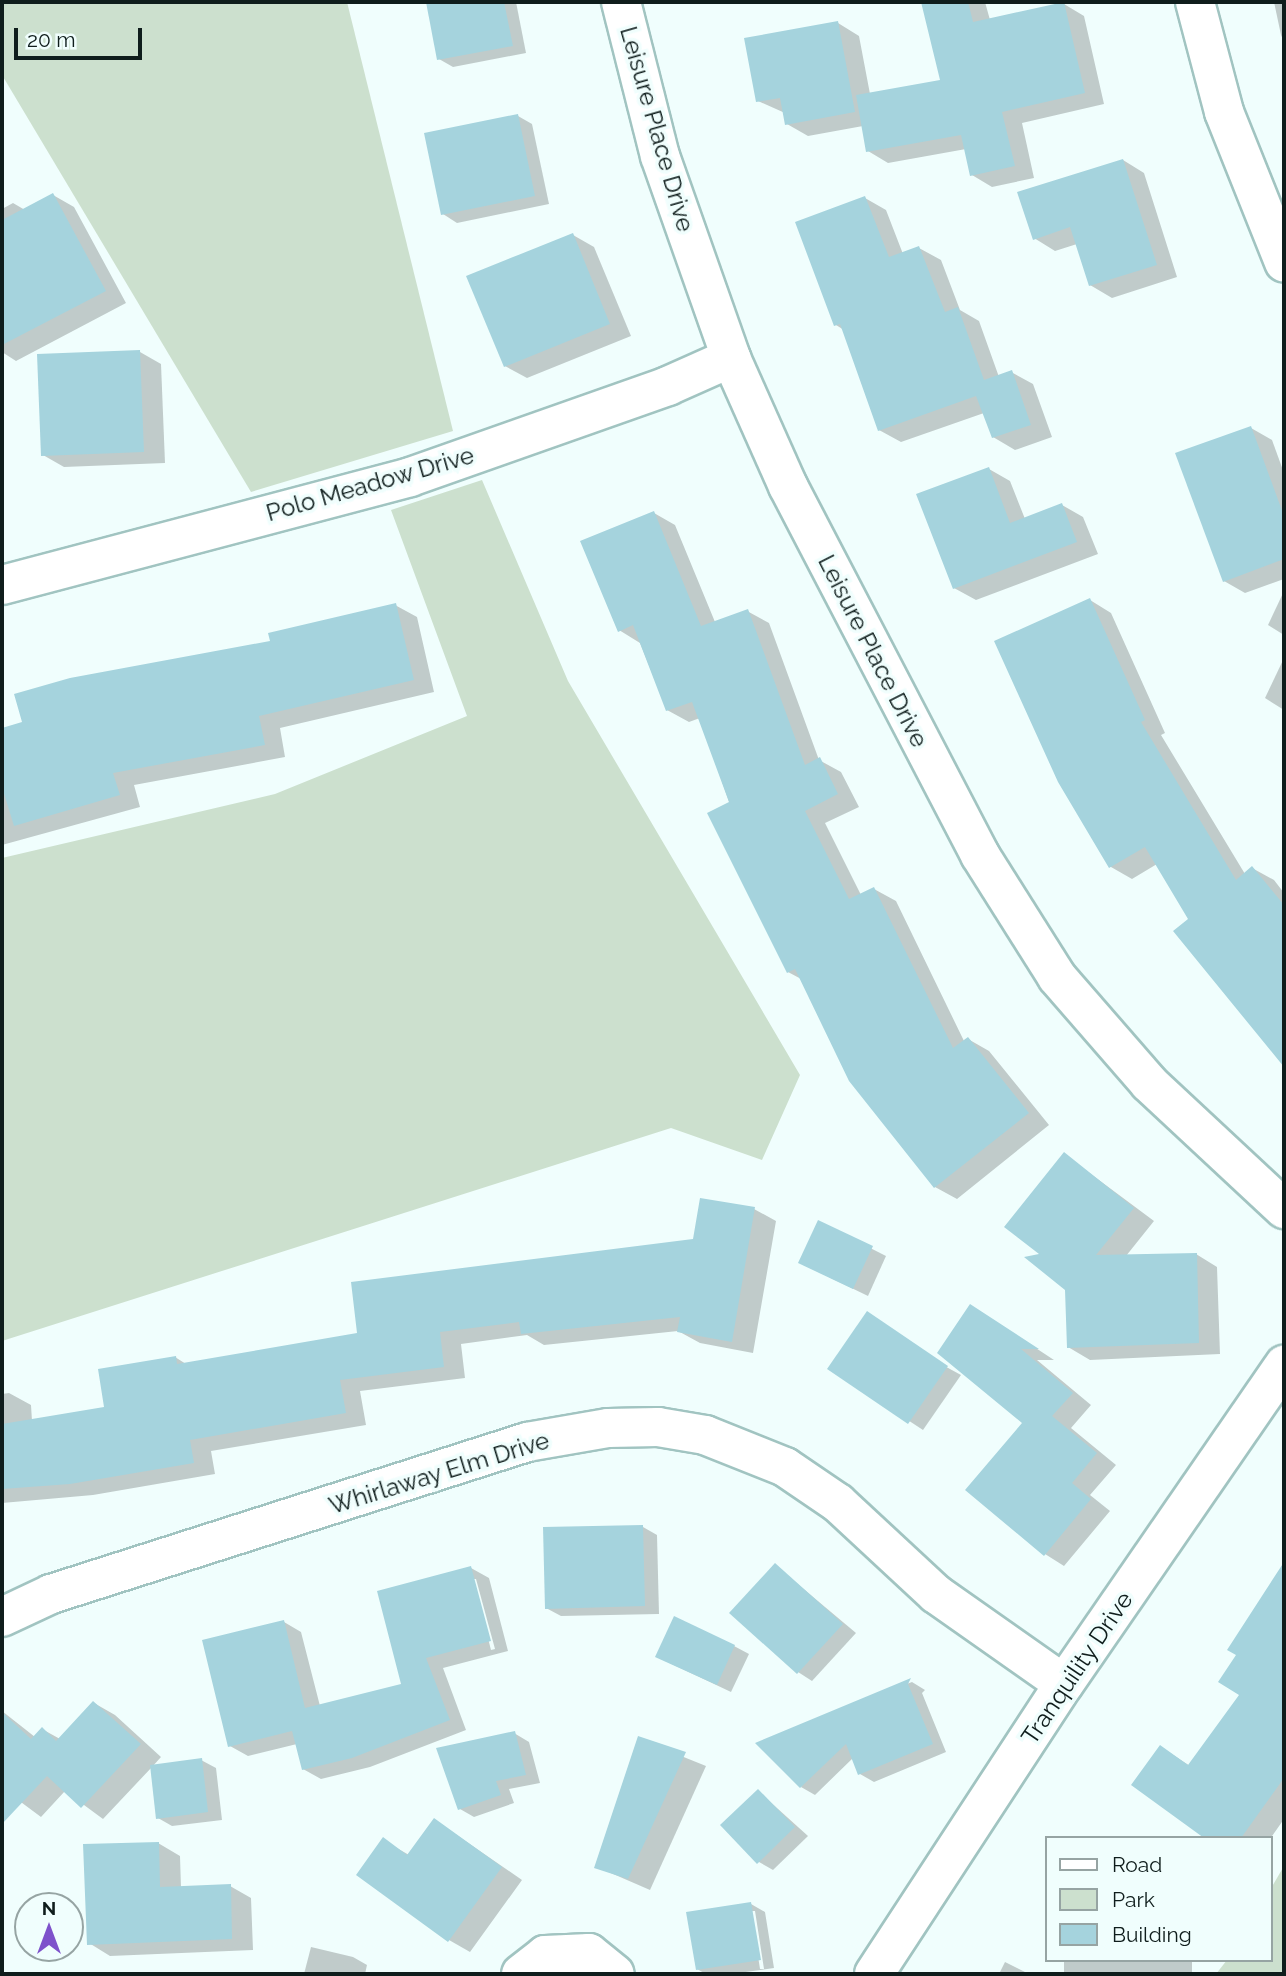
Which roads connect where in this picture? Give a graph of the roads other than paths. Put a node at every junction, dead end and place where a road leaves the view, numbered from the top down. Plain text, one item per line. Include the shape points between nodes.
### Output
1 (621, 2) edge
2 (1195, 2) edge
3 (1284, 262) edge
4 (731, 358) junction
5 (2, 585) edge
6 (1284, 1209) edge
7 (1284, 1365) edge
8 (2, 1618) edge
9 (1064, 1685) junction
10 (521, 1974) edge
11 (615, 1974) edge
12 (874, 1974) edge

1 - 4 street, Leisure Place Drive via 660,156
2 - 3 street via 1224,112
4 - 5 street, Polo Meadow Drive via 668,386 410,477
4 - 6 street, Leisure Place Drive via 788,486 892,688 980,855 1057,977 1149,1083
7 - 9 street, Tranquility Drive
8 - 9 street, Whirlaway Elm Drive via 51,1594 527,1441 608,1428 658,1427 705,1435 785,1467 838,1503 936,1594
9 - 12 street, Tranquility Drive
10 - 11 street via 545,1955 589,1953

